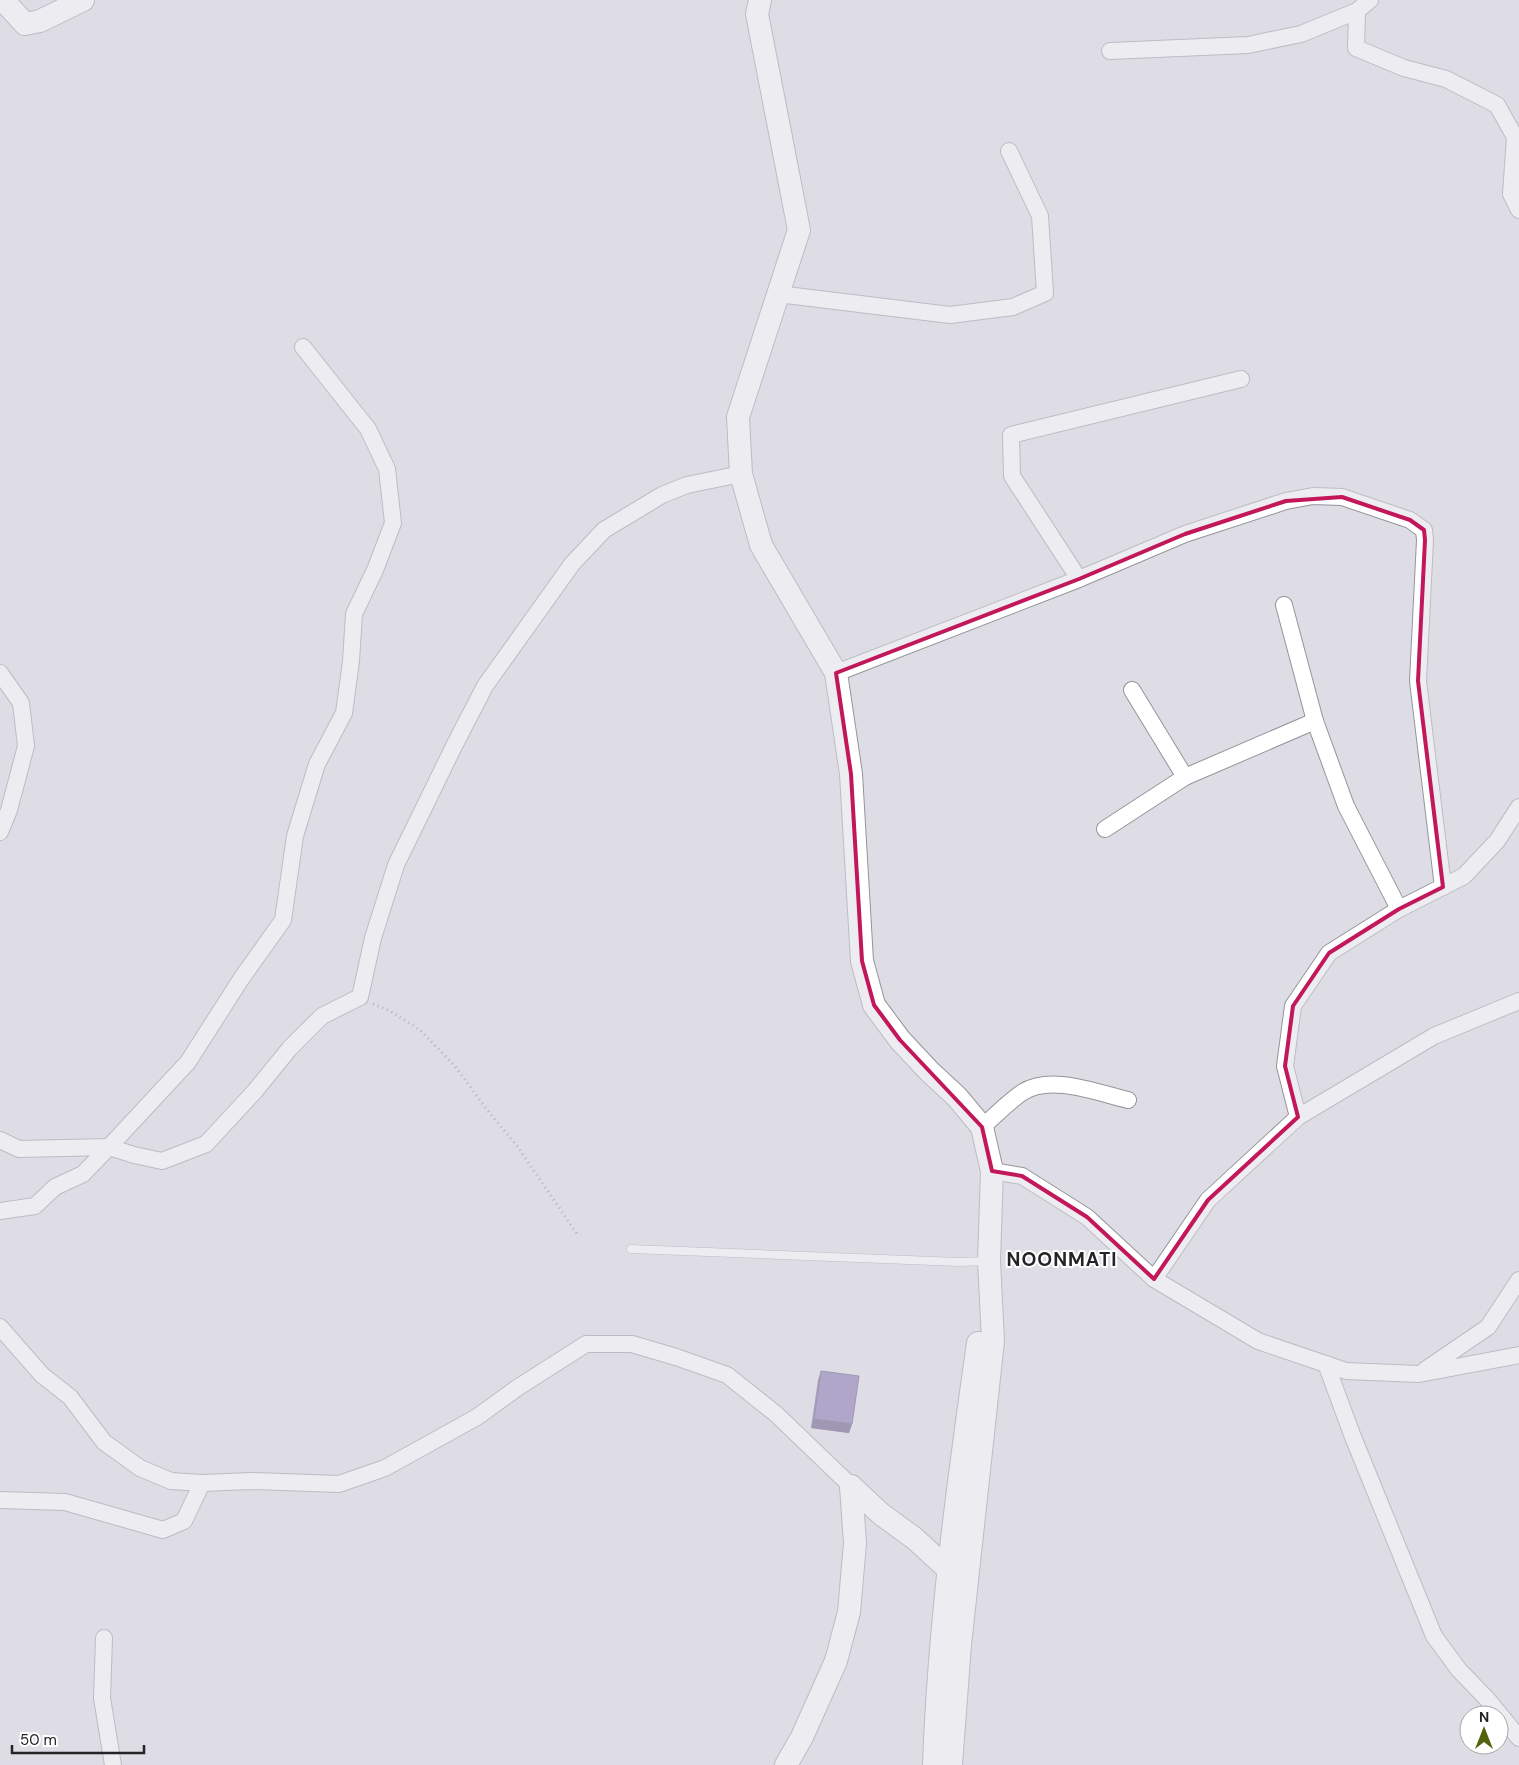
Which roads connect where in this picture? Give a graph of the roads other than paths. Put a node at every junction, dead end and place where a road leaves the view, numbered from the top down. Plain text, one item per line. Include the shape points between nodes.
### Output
1 (3, 0) edge
2 (83, 0) edge
3 (1370, 0) edge
4 (762, 5) edge
5 (1357, 11) junction
6 (1110, 51) dead end
7 (1009, 151) dead end
8 (1519, 210) edge
9 (778, 294) junction
10 (303, 347) dead end
11 (1241, 379) dead end
12 (741, 474) junction
13 (1079, 580) junction
14 (1284, 605) dead end
15 (0, 673) edge
16 (836, 673) junction
17 (1132, 690) dead end
18 (1315, 721) junction
19 (1185, 777) junction
20 (1519, 807) edge
21 (1104, 828) dead end
22 (0, 832) edge
23 (1443, 887) junction
24 (1399, 909) junction
25 (1519, 1001) edge
26 (1128, 1100) dead end
27 (1298, 1117) junction
28 (982, 1127) junction
29 (0, 1140) edge
30 (109, 1147) junction
31 (992, 1171) junction
32 (0, 1211) edge
33 (631, 1249) dead end
34 (989, 1261) junction
35 (1154, 1279) junction
36 (1519, 1280) edge
37 (991, 1297) junction
38 (0, 1328) edge
39 (1519, 1355) edge
40 (1326, 1364) junction
41 (1418, 1374) junction
42 (202, 1484) junction
43 (851, 1486) junction
44 (0, 1500) edge
45 (949, 1570) junction
46 (104, 1638) dead end
47 (1519, 1738) edge
48 (943, 1759) edge
49 (113, 1765) edge
50 (786, 1765) edge

1 - 2 street via 25,24 40,21
3 - 5 street
4 - 9 street via 798,230
5 - 6 street via 1301,34 1248,45
5 - 8 street via 1356,48 1404,68 1446,79 1497,105 1515,137 1511,194
7 - 9 street via 1040,216 1045,293 1013,307 950,315
9 - 12 street via 738,417
10 - 30 street via 368,429 386,469 393,522 354,614 344,713 317,764 295,836 283,920 188,1062
11 - 13 street via 1011,435 1012,476
12 - 16 street via 762,545
12 - 30 street via 687,485 662,495 604,530 572,564 485,686 455,744 396,865 373,938 360,997 322,1016 206,1144 162,1161
13 - 16 street
13 - 23 street via 1185,534 1286,501 1313,496 1342,497 1410,520 1424,530 1418,680
14 - 18 street
15 - 22 street via 22,702 26,746
16 - 28 street via 851,774 862,961 874,1005 900,1040
17 - 19 street
18 - 19 street
18 - 24 street via 1346,806
19 - 21 street
20 - 23 street via 1497,841 1464,876
23 - 24 street
24 - 27 street via 1329,953 1294,1006 1285,1066
25 - 27 street via 1434,1036
26 - 28 street via 1053,1084 1035,1086 1022,1092
27 - 35 street via 1208,1200
28 - 31 street
29 - 30 street via 19,1149
30 - 32 street via 83,1174 55,1187 35,1206
31 - 34 street
31 - 35 street via 1022,1176 1087,1217
33 - 34 lane
34 - 37 street
35 - 40 street via 1258,1341
36 - 41 street via 1488,1327
37 - 45 street via 980,1330
37 - 48 street via 993,1341 960,1645
38 - 42 street via 42,1375 70,1397 104,1442 140,1468 171,1481
39 - 41 street
40 - 41 street via 1346,1371
40 - 47 street via 1434,1636 1458,1670
42 - 43 street via 251,1481 339,1484 385,1468 477,1417 586,1344 632,1344 727,1375 776,1414
42 - 44 street via 184,1521 163,1530 65,1502
43 - 45 street
43 - 50 street via 855,1543 849,1612 836,1661
45 - 48 street
46 - 49 street via 102,1698

